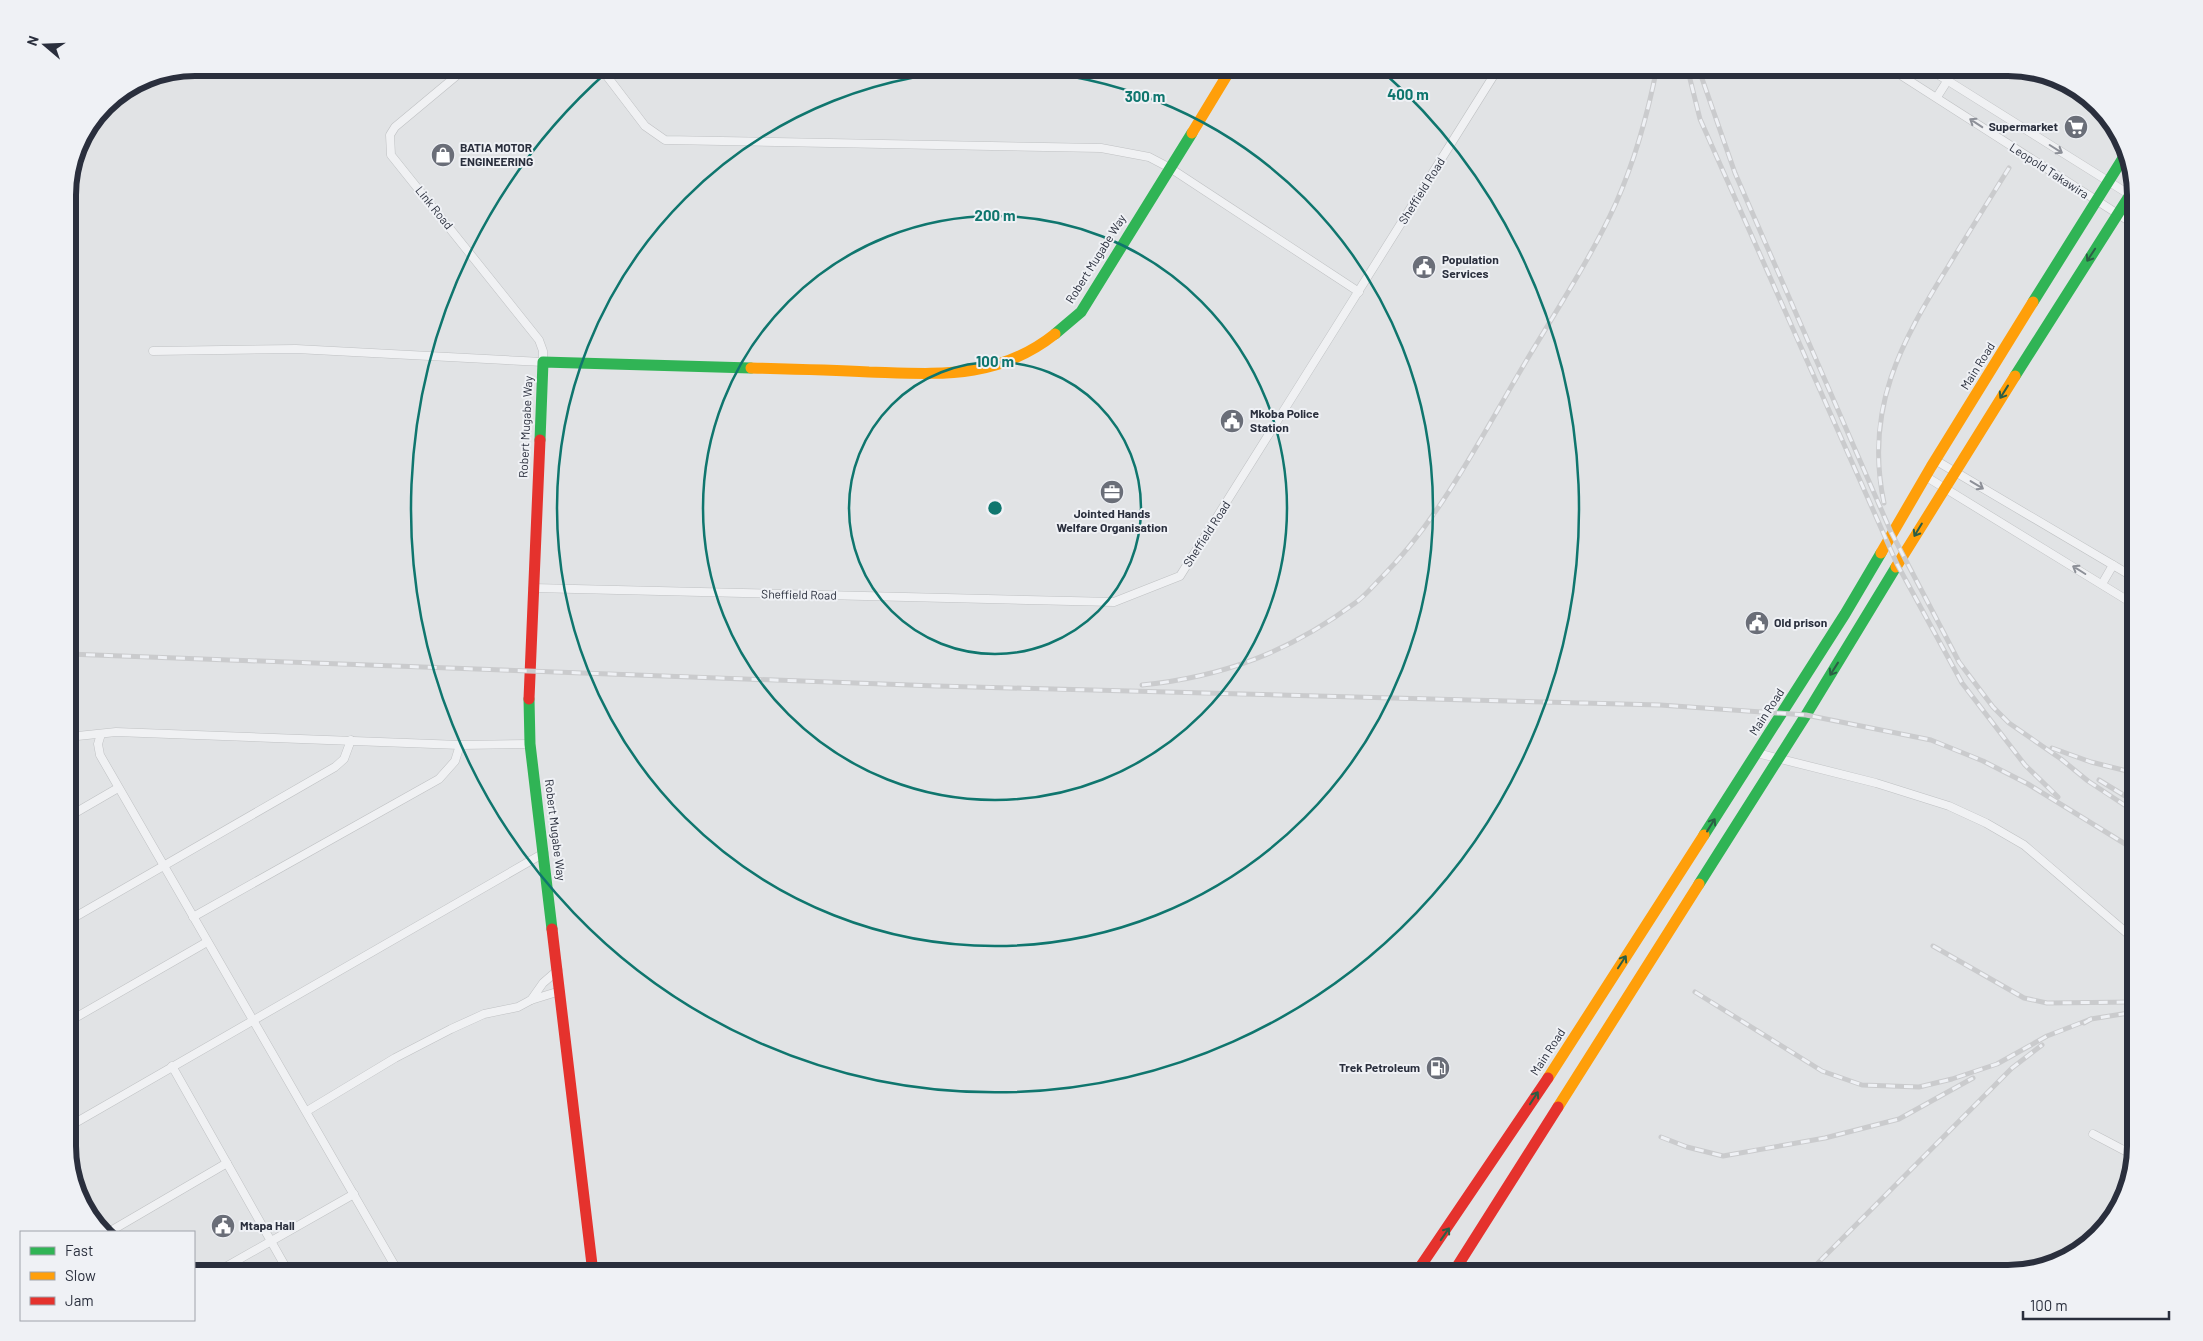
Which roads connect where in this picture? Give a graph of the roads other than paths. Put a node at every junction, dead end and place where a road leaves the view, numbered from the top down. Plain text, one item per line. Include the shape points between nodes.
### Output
1 (457, 76) edge
2 (606, 76) edge
3 (1227, 76) edge
4 (1494, 76) edge
5 (1902, 76) edge
6 (1939, 76) edge
7 (1951, 76) edge
8 (1948, 82) junction
9 (1937, 97) junction
10 (2121, 162) edge
11 (1170, 168) junction
12 (2109, 182) junction
13 (2126, 189) edge
14 (2096, 202) junction
15 (2126, 203) edge
16 (2118, 214) junction
17 (2126, 219) edge
18 (1359, 292) junction
19 (2010, 342) junction
20 (153, 351) dead end
21 (2027, 356) junction
22 (543, 362) junction
23 (1935, 460) junction
24 (1955, 471) junction
25 (1925, 476) junction
26 (1943, 489) junction
27 (2113, 565) junction
28 (2126, 573) edge
29 (2102, 584) junction
30 (534, 588) junction
31 (2126, 600) edge
32 (101, 734) junction
33 (77, 736) edge
34 (351, 740) junction
35 (530, 744) junction
36 (460, 745) junction
37 (1757, 753) junction
38 (1778, 758) junction
39 (118, 788) junction
40 (77, 812) edge
41 (544, 853) junction
42 (163, 866) junction
43 (1666, 894) junction
44 (1684, 905) junction
45 (77, 916) edge
46 (194, 917) junction
47 (2127, 932) edge
48 (207, 942) junction
49 (558, 970) junction
50 (560, 991) junction
51 (531, 1000) junction
52 (77, 1017) edge
53 (253, 1020) junction
54 (172, 1066) junction
55 (307, 1111) junction
56 (77, 1121) edge
57 (2092, 1134) dead end
58 (2127, 1152) edge
59 (227, 1163) junction
60 (354, 1194) junction
61 (112, 1230) edge
62 (271, 1241) junction
63 (230, 1265) edge
64 (284, 1265) edge
65 (394, 1265) edge
66 (592, 1265) edge
67 (1422, 1265) edge
68 (1459, 1265) edge

1 - 22 street, Link Road via 395,127 390,135 392,155 539,340
2 - 11 street via 644,126 665,140 1101,148 1149,157
3 - 11 main road, Robert Mugabe Way
4 - 18 street, Sheffield Road
5 - 9 street, Leopold Takawira
6 - 8 street, Leopold Takawira
7 - 8 street
8 - 9 street
8 -> 12 street, Leopold Takawira
14 -> 9 street, Leopold Takawira
10 - 12 main road, Main Road
11 - 18 street
11 - 22 main road, Robert Mugabe Way via 1081,312 1048,340 996,366 950,374
12 - 13 street, Leopold Takawira
12 - 14 main road, Main Road
14 - 16 street, Leopold Takawira
14 - 19 main road, Main Road
15 - 16 main road
16 - 17 street, Leopold Takawira
16 -> 21 main road
18 - 30 street, Sheffield Road via 1180,576 1114,602
19 - 21 main road
19 - 23 main road, Main Road
20 - 22 street via 296,349
21 -> 24 main road
22 - 30 main road, Robert Mugabe Way
23 - 24 street
23 - 25 main road, Main Road
24 - 26 main road
24 -> 27 street
25 - 26 street
25 - 37 main road, Main Road via 1845,614
29 -> 26 street
26 -> 38 main road
27 - 28 street
27 - 29 street
29 - 31 street
30 - 35 main road, Robert Mugabe Way
32 - 33 street
32 - 34 street
32 - 39 street via 98,744 100,755
34 - 36 street
34 - 42 street via 344,759 335,768
35 - 36 street
35 - 41 main road, Robert Mugabe Way
36 - 46 street via 456,761 439,779
37 - 38 street
43 -> 37 main road, Main Road
38 - 44 main road
38 - 47 street via 1876,783 1949,806 1986,823 2024,845
39 - 40 street
39 - 42 street
41 - 49 main road, Robert Mugabe Way
41 - 53 street
42 - 45 street
42 - 46 street
43 - 44 main road
67 -> 43 main road, Main Road
44 - 68 main road
46 - 48 street
48 - 52 street
48 - 53 street
49 - 50 main road, Robert Mugabe Way
49 - 51 street
50 - 51 street
50 - 66 main road, Robert Mugabe Way
51 - 55 street via 518,1007 484,1014 451,1029 395,1058
53 - 54 street
53 - 55 street
54 - 56 street
54 - 59 street
55 - 60 street
57 - 58 street
59 - 61 street
59 - 62 street
60 - 62 street
60 - 65 street
62 - 63 street
62 - 64 street

